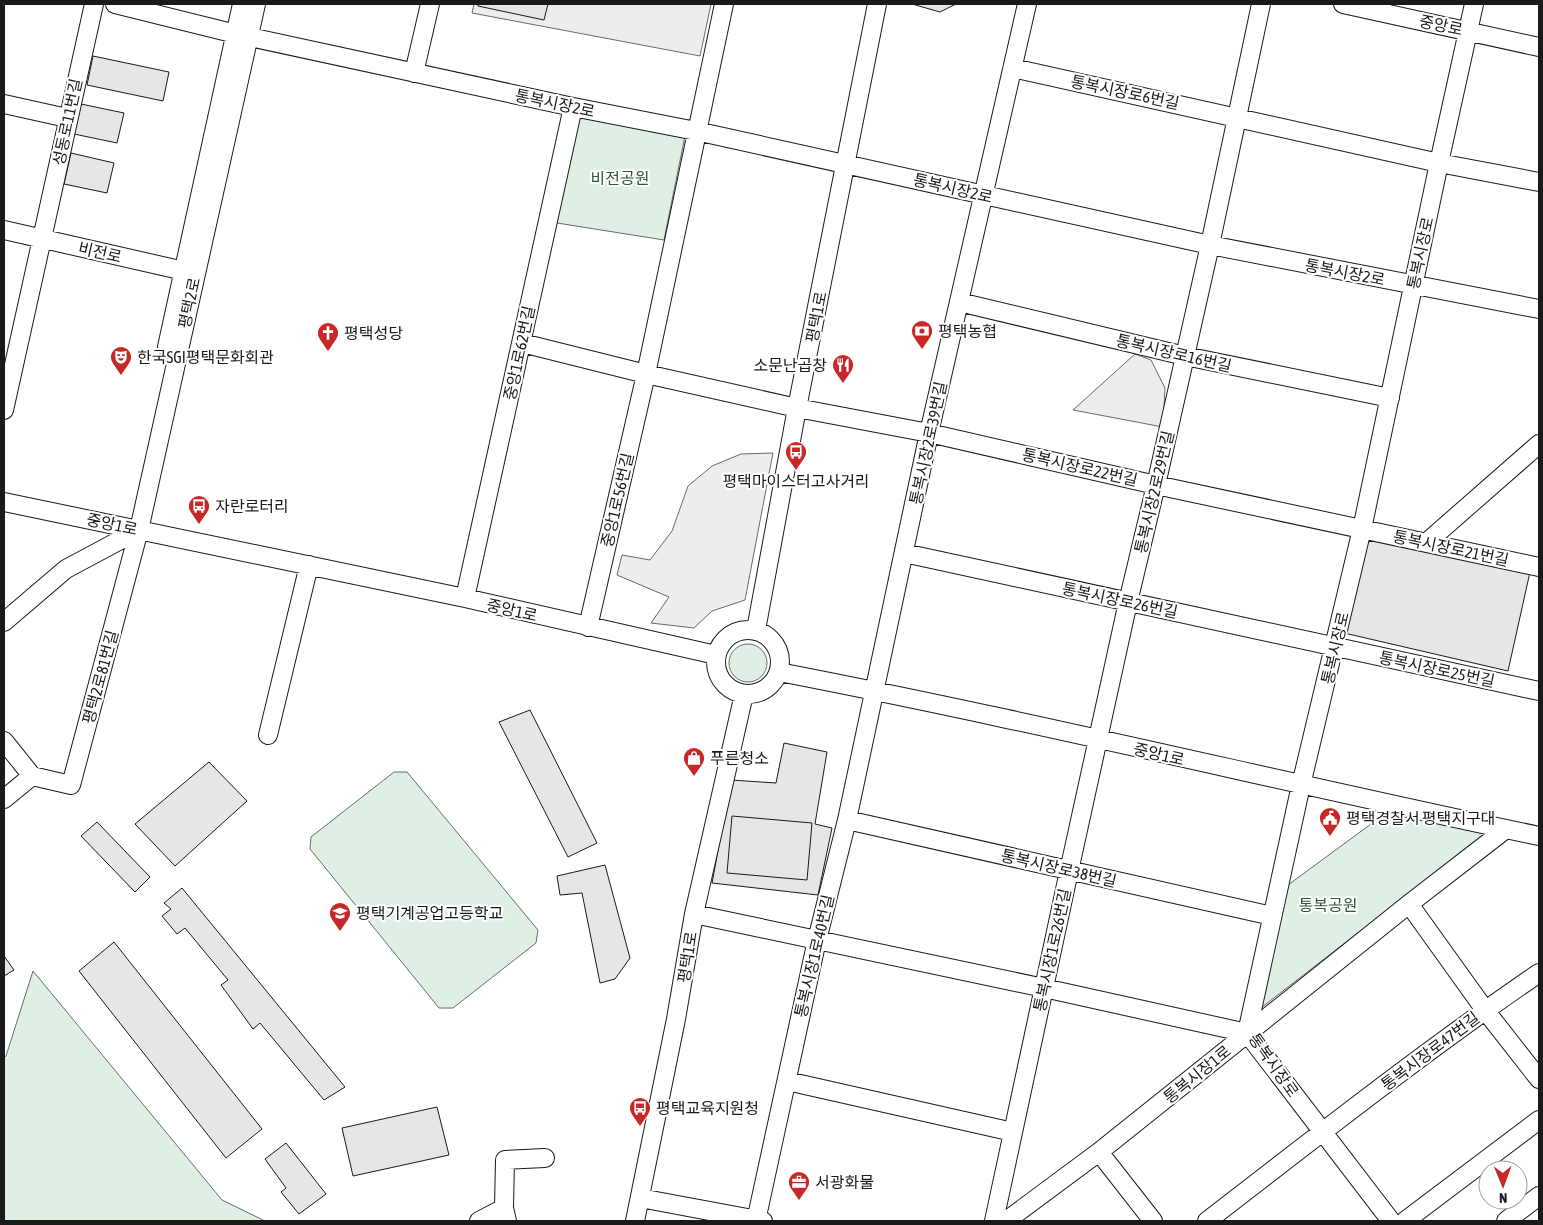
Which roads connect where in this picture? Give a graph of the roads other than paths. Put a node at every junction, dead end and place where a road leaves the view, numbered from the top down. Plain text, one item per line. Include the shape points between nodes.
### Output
1 (94, 4) edge
2 (115, 4) edge
3 (242, 4) edge
4 (256, 4) edge
5 (430, 4) edge
6 (724, 4) edge
7 (877, 4) edge
8 (1027, 4) edge
9 (1261, 4) edge
10 (1343, 4) edge
11 (1396, 4) edge
12 (1471, 18) edge
13 (243, 35) junction
14 (1539, 36) edge
15 (1539, 47) edge
16 (1013, 68) junction
17 (414, 73) junction
18 (4, 104) edge
19 (573, 107) junction
20 (1237, 117) junction
21 (67, 118) junction
22 (696, 131) junction
23 (1439, 162) junction
24 (846, 164) junction
25 (1539, 182) edge
26 (983, 195) junction
27 (4, 230) edge
28 (43, 240) junction
29 (1210, 245) junction
30 (190, 272) junction
31 (1414, 286) junction
32 (959, 302) junction
33 (1539, 309) edge
34 (522, 343) junction
35 (1185, 356) junction
36 (9, 357) edge
37 (646, 374) junction
38 (1390, 398) junction
39 (798, 408) junction
40 (4, 410) edge
41 (929, 433) junction
42 (1539, 444) edge
43 (1156, 485) junction
44 (4, 502) edge
45 (1362, 529) junction
46 (139, 530) junction
47 (1426, 543) junction
48 (904, 553) junction
49 (309, 565) junction
50 (1539, 567) edge
51 (464, 598) junction
52 (1128, 602) junction
53 (4, 622) edge
54 (588, 627) junction
55 (756, 630) junction
56 (1335, 647) junction
57 (716, 655) junction
58 (779, 672) junction
59 (874, 690) junction
60 (1539, 691) edge
61 (744, 694) junction
62 (268, 735) dead end
63 (1098, 740) junction
64 (4, 741) edge
65 (32, 776) junction
66 (1301, 786) junction
67 (4, 799) edge
68 (847, 820) junction
69 (1506, 829) junction
70 (1539, 836) edge
71 (1069, 871) junction
72 (1409, 904) junction
73 (694, 914) junction
74 (1272, 916) junction
75 (817, 940) junction
76 (1539, 972) edge
77 (1044, 988) junction
78 (1485, 1010) junction
79 (1247, 1033) junction
80 (1539, 1079) edge
81 (786, 1081) junction
82 (1539, 1120) edge
83 (1013, 1132) junction
84 (1322, 1132) junction
85 (1100, 1152) junction
86 (545, 1158) dead end
87 (1539, 1196) edge
88 (640, 1198) junction
89 (505, 1215) edge
90 (479, 1221) edge
91 (635, 1221) edge
92 (759, 1221) edge
93 (994, 1221) edge
94 (1006, 1221) edge
95 (1153, 1221) edge
96 (1207, 1221) edge
97 (1391, 1221) edge
98 (1405, 1221) edge
99 (1506, 1221) edge

1 - 21 street, 성동로11번길
2 - 13 street
3 - 13 street
4 - 13 street, 평택2로
5 - 17 street
6 - 22 street
7 - 24 street, 평택1로
8 - 16 street
9 - 20 street
10 - 12 street, 중앙로
11 - 12 street, 중앙로
12 - 14 street, 중앙로
12 - 15 street, 중앙로
12 - 23 street, 통복시장로
13 - 17 street, 통복시장2로
13 - 30 street, 평택2로
16 - 20 street, 통복시장로6번길
16 - 26 street
17 - 19 street, 통복시장2로
18 - 21 street
19 - 22 street, 통복시장2로
19 - 34 street, 중앙1로62번길
20 - 23 street, 통복시장로6번길
20 - 29 street
21 - 28 street, 성동로11번길
22 - 24 street, 통복시장2로
22 - 37 street, 중앙1로56번길
23 - 25 street, 통복시장로6번길
23 - 31 street, 통복시장로
24 - 26 street, 통복시장2로
24 - 39 street, 평택1로
26 - 29 street, 통복시장2로
26 - 32 street, 통복시장2로39번길
27 - 28 street, 비전로
28 - 30 street, 비전로
28 - 36 street, 성동로11번길
29 - 31 street, 통복시장2로
29 - 35 street, 통복시장2로29번길
30 - 46 street, 평택2로
31 - 33 street, 통복시장2로
31 - 38 street, 통복시장로
32 - 35 street, 통복시장로16번길
32 - 41 street, 통복시장2로39번길
34 - 37 street
34 - 51 street, 중앙1로62번길
35 - 38 street, 통복시장로16번길
35 - 43 street, 통복시장2로29번길
36 - 40 street, 성동로11번길
37 - 39 street
37 - 54 street, 중앙1로56번길
38 - 45 street, 통복시장로
39 - 41 street, 통복시장로22번길
39 - 55 street, 평택1로
41 - 43 street, 통복시장로22번길
41 - 48 street, 통복시장2로39번길
42 - 47 street
43 - 45 street, 통복시장로22번길
43 - 52 street, 통복시장2로29번길
44 - 46 street, 중앙1로
45 - 47 street, 통복시장로21번길
45 - 56 street, 통복시장로
46 - 49 street, 중앙1로
46 - 53 street via 66,569
46 - 65 street, 평택2로81번길 via 71,785
47 - 50 street, 통복시장로21번길
48 - 52 street, 통복시장로26번길
48 - 59 street, 통복시장2로39번길
49 - 51 street, 중앙1로
49 - 62 street
51 - 54 street, 중앙1로
52 - 56 street, 통복시장로26번길
52 - 63 street, 통복시장2로29번길
54 - 57 street, 중앙1로
55 - 57 street via 730,634
55 - 58 street via 777,646
56 - 60 street, 통복시장로25번길
56 - 66 street, 통복시장로
57 - 61 street via 715,664 721,680 735,692
58 - 59 street, 중앙1로
58 - 61 street via 775,680 761,691
59 - 63 street, 중앙1로
59 - 68 street, 통복시장1로40번길
61 - 73 street, 평택1로
63 - 66 street, 중앙1로
63 - 71 street, 통복시장1로26번길
64 - 65 street
65 - 67 street
66 - 69 street, 중앙1로
66 - 74 street, 통복시장로
68 - 71 street, 통복시장로38번길
68 - 75 street, 통복시장1로40번길
69 - 70 street, 중앙1로
69 - 72 street, 통복시장1로
71 - 74 street, 통복시장로38번길
71 - 77 street, 통복시장1로26번길
72 - 78 street
72 - 79 street, 통복시장1로
73 - 75 street
73 - 88 street, 평택1로
74 - 79 street, 통복시장로
75 - 77 street
75 - 81 street, 통복시장1로40번길
76 - 78 street, 통복시장로47번길
77 - 79 street
77 - 83 street, 통복시장1로26번길
78 - 80 street
78 - 84 street, 통복시장로47번길
79 - 84 street, 통복시장로
79 - 85 street, 통복시장1로
81 - 83 street
81 - 92 street, 통복시장1로40번길
82 - 98 street
83 - 93 street, 통복시장1로26번길
84 - 96 street, 통복시장로47번길
84 - 97 street, 통복시장로
85 - 94 street, 통복시장1로
85 - 95 street
86 - 89 street via 505,1160
87 - 99 street
88 - 91 street, 평택1로
88 - 92 street
89 - 90 street

